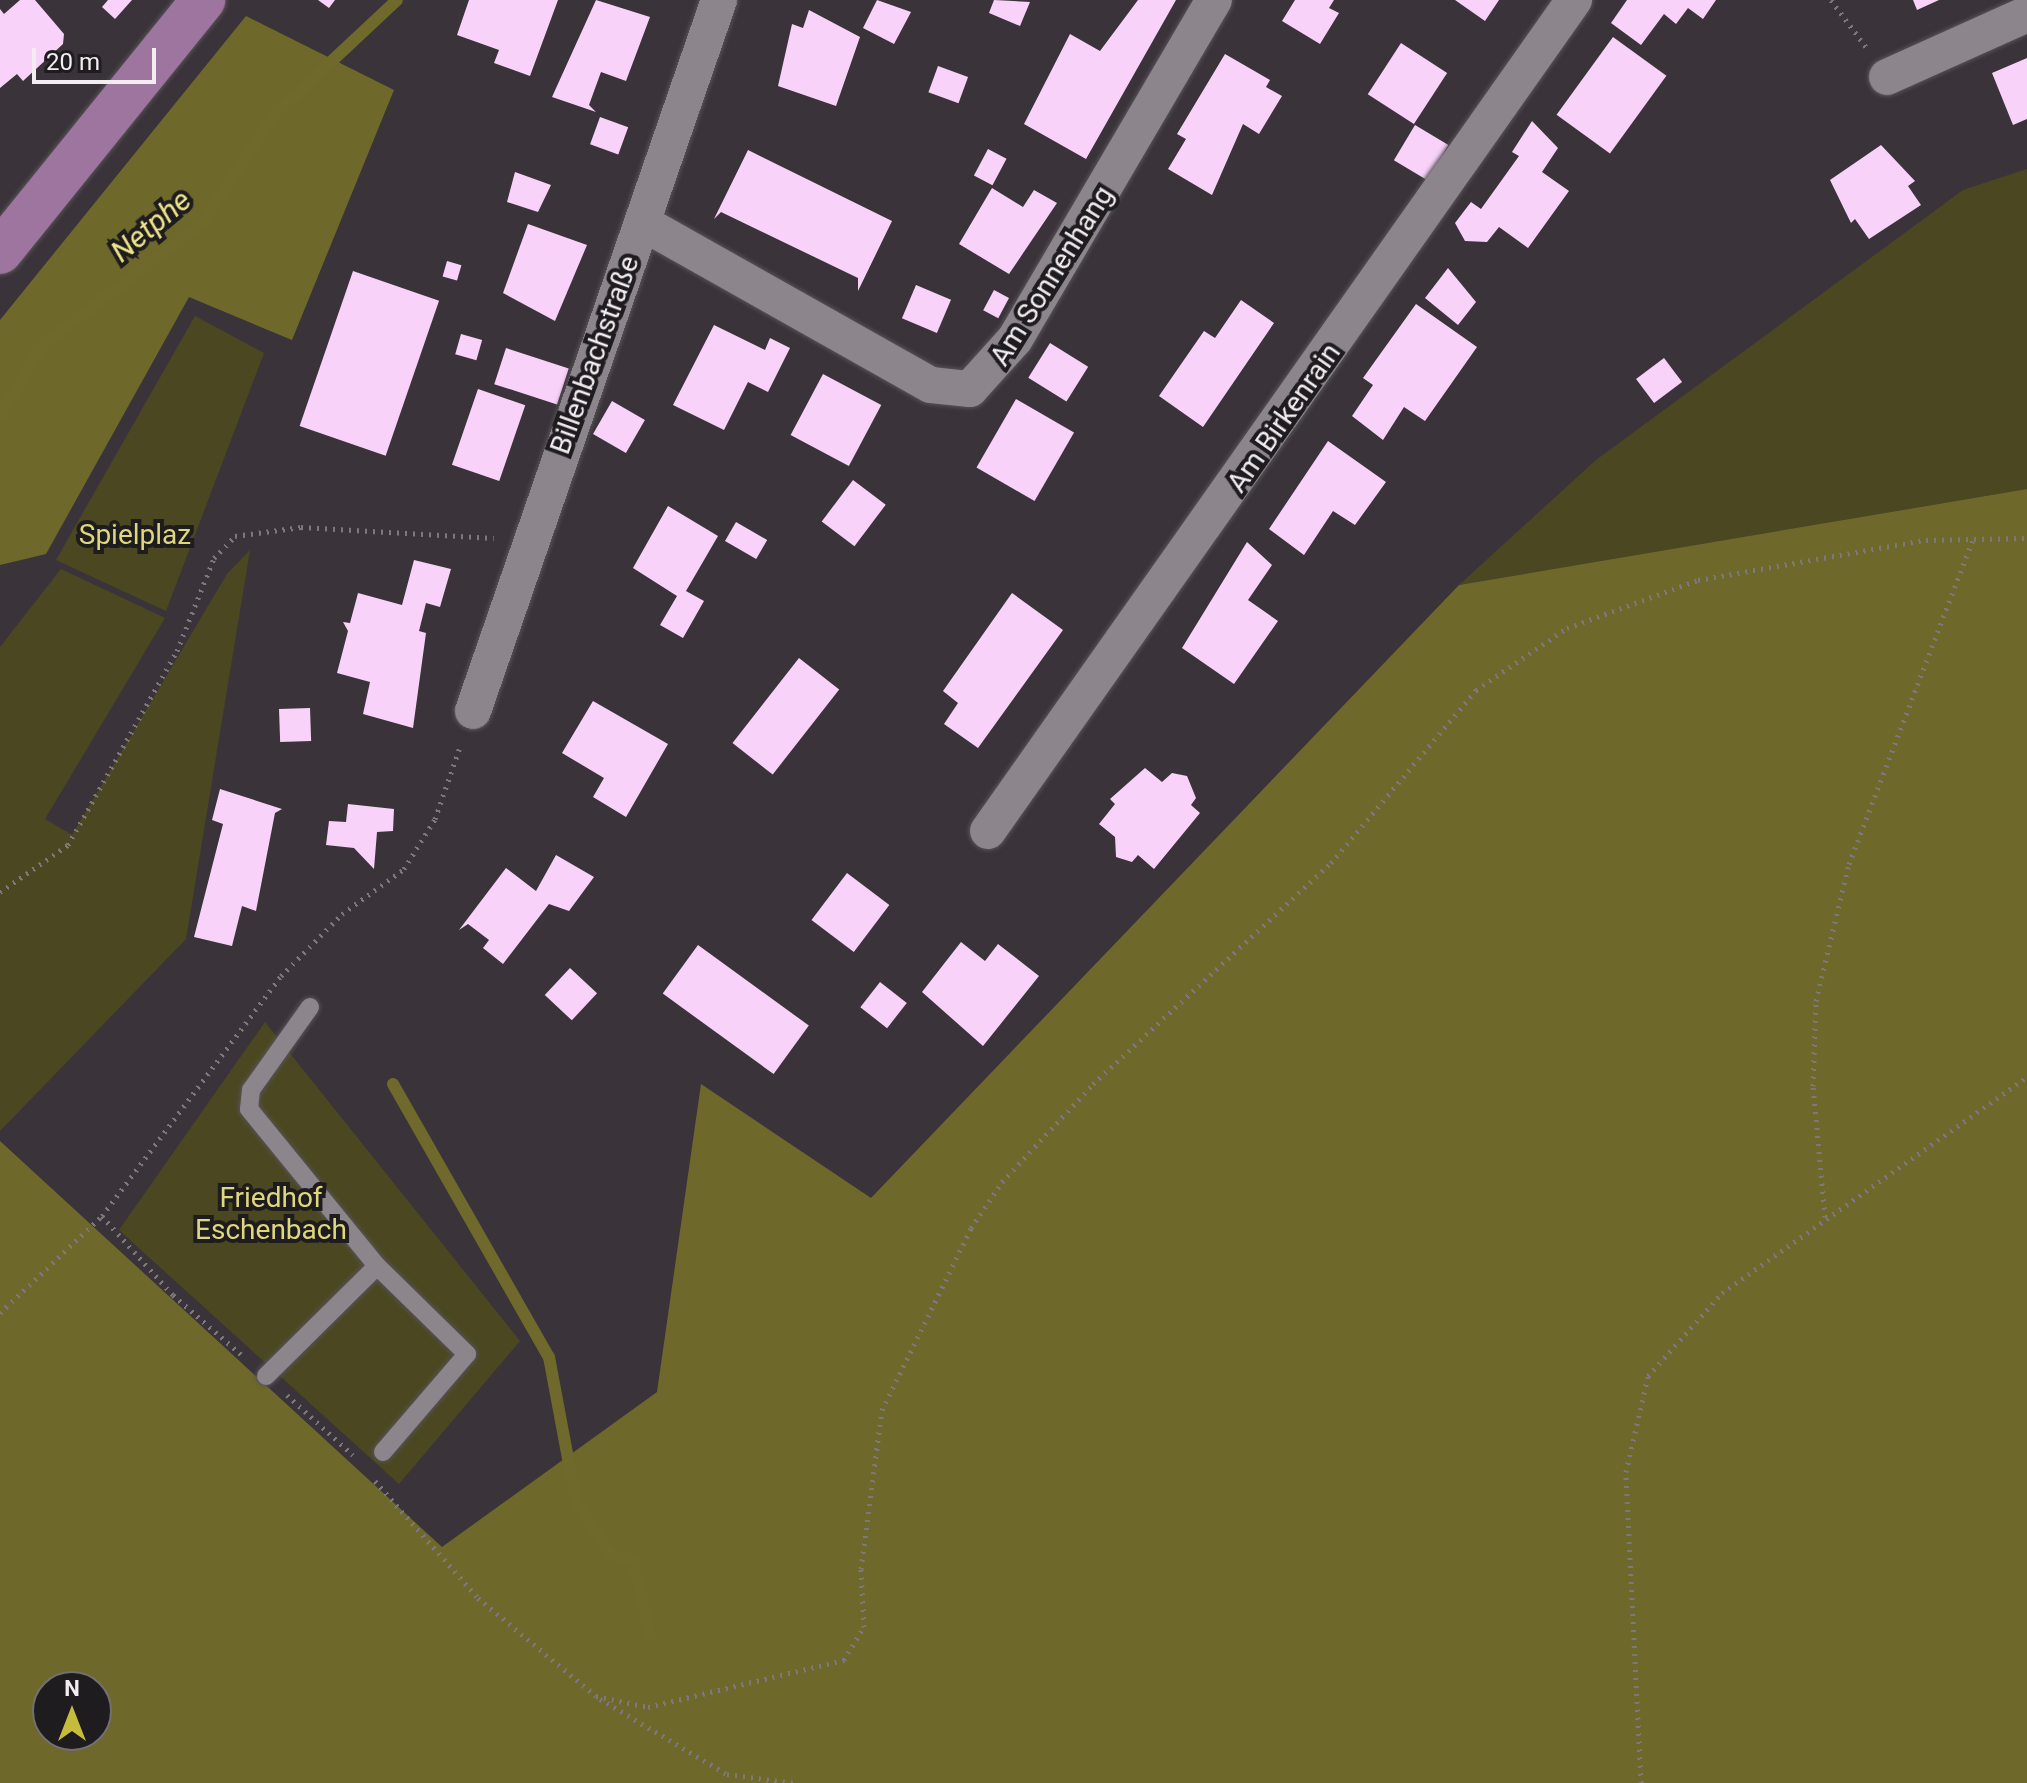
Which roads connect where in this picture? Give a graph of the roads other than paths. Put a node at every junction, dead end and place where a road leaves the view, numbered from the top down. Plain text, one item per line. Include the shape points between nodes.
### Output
1 (203, 0) edge
2 (719, 0) edge
3 (1214, 0) edge
4 (1574, 0) edge
5 (2027, 14) edge
6 (1887, 77) road end
7 (643, 223) junction
8 (0, 252) edge
9 (473, 711) road end
10 (988, 831) dead end
11 (310, 1007) dead end
12 (377, 1266) junction
13 (266, 1376) road end
14 (383, 1452) dead end

1 - 8 main road
2 - 7 street, Billenbachstraße
3 - 7 street, Am Sonnenhang via 1015,339 970,389 931,385
4 - 10 street, Am Birkenrain
5 - 6 street
7 - 9 street, Billenbachstraße via 527,540
11 - 12 lane via 251,1090 249,1109
12 - 13 lane
12 - 14 lane via 467,1354

